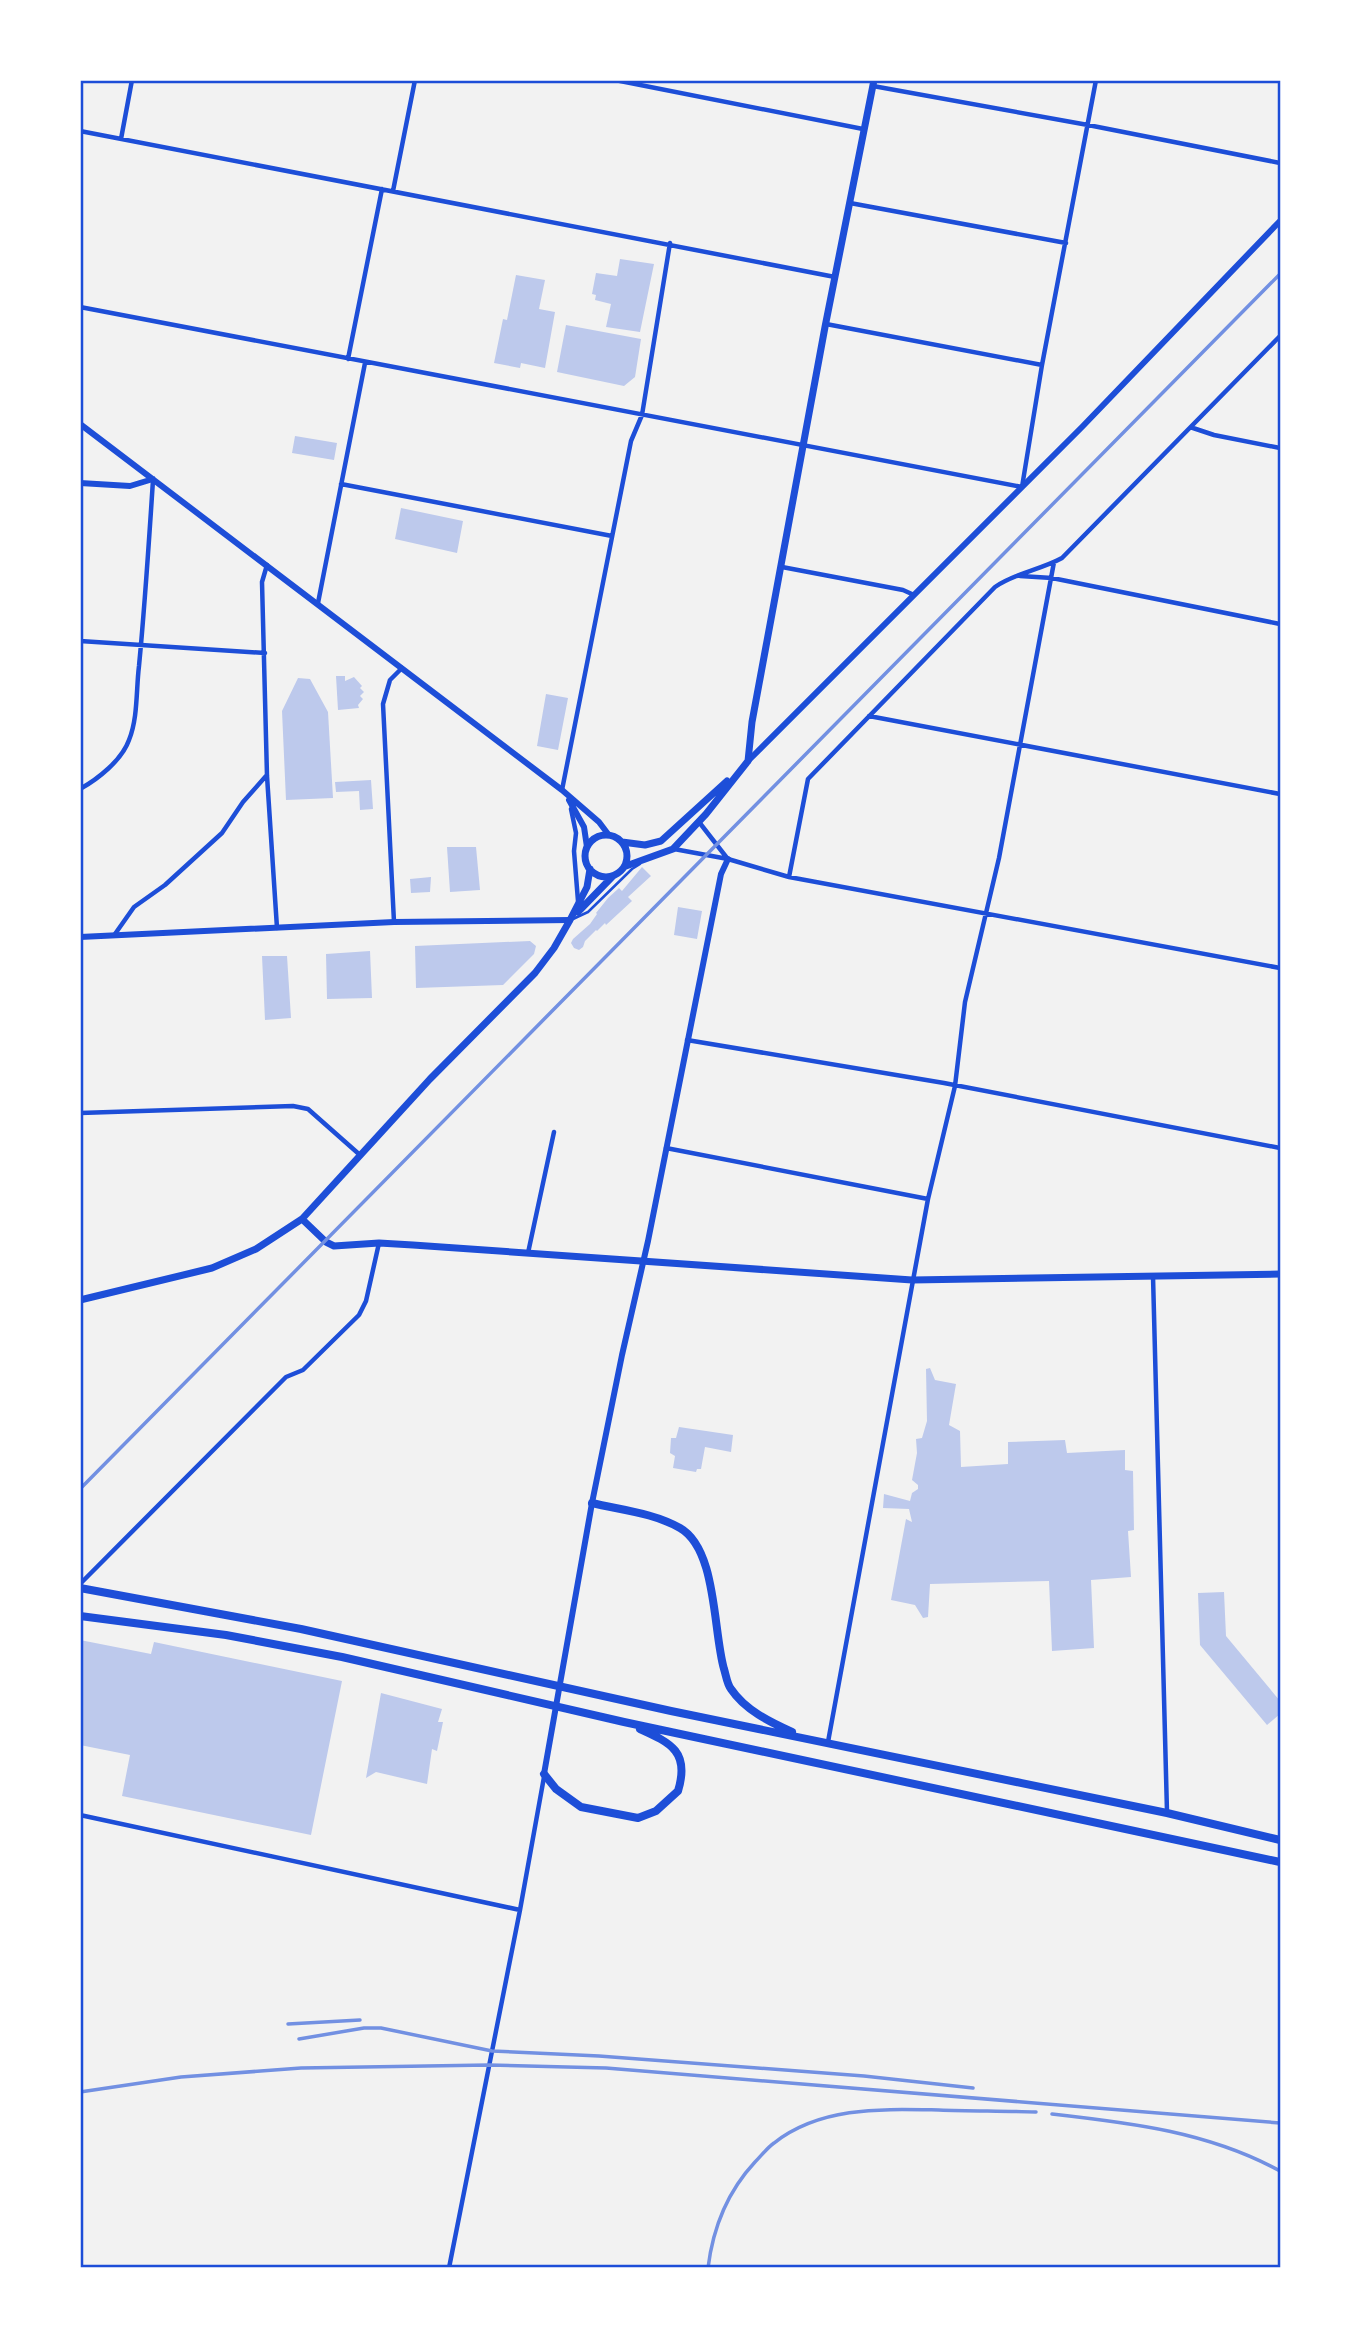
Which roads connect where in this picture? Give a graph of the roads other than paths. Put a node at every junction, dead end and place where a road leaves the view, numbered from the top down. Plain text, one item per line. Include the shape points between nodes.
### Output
1 (132, 80) edge
2 (415, 80) edge
3 (615, 80) edge
4 (1096, 80) edge
5 (873, 83) edge
6 (1088, 125) junction
7 (864, 130) junction
8 (80, 131) edge
9 (121, 139) junction
10 (1280, 163) edge
11 (382, 189) junction
12 (393, 191) junction
13 (850, 203) junction
14 (1280, 221) edge
15 (670, 243) junction
16 (1066, 243) junction
17 (835, 277) junction
18 (80, 307) edge
19 (825, 324) junction
20 (1280, 336) edge
21 (348, 359) junction
22 (365, 363) junction
23 (1042, 365) junction
24 (642, 415) junction
25 (80, 424) edge
26 (1192, 428) junction
27 (803, 444) junction
28 (1280, 448) edge
29 (153, 479) junction
30 (80, 483) edge
31 (341, 484) junction
32 (1022, 487) junction
33 (612, 536) junction
34 (1054, 562) junction
35 (267, 564) junction
36 (782, 567) junction
37 (1016, 576) junction
38 (1052, 578) junction
39 (915, 595) junction
40 (318, 603) junction
41 (1280, 624) edge
42 (80, 641) edge
43 (141, 645) junction
44 (265, 653) junction
45 (403, 668) junction
46 (869, 716) junction
47 (1020, 743) junction
48 (748, 761) junction
49 (267, 776) junction
50 (80, 789) edge
51 (562, 790) junction
52 (1280, 794) edge
53 (569, 801) junction
54 (699, 822) junction
55 (608, 834) junction
56 (622, 842) junction
57 (587, 847) junction
58 (673, 849) junction
59 (654, 856) junction
60 (728, 859) junction
61 (626, 866) junction
62 (590, 869) junction
63 (612, 877) junction
64 (789, 877) junction
65 (578, 904) junction
66 (988, 913) junction
67 (570, 920) junction
68 (394, 922) junction
69 (277, 928) junction
70 (115, 934) junction
71 (80, 937) edge
72 (1280, 968) edge
73 (687, 1040) junction
74 (954, 1086) junction
75 (80, 1113) edge
76 (554, 1132) dead end
77 (666, 1148) junction
78 (1280, 1148) edge
79 (360, 1156) junction
80 (928, 1199) junction
81 (302, 1219) junction
82 (379, 1243) junction
83 (528, 1254) junction
84 (643, 1263) junction
85 (1280, 1274) edge
86 (1153, 1276) junction
87 (912, 1280) junction
88 (80, 1300) edge
89 (592, 1503) junction
90 (80, 1586) edge
91 (80, 1616) edge
92 (561, 1687) junction
93 (557, 1706) junction
94 (624, 1721) junction
95 (804, 1737) junction
96 (828, 1743) junction
97 (544, 1774) junction
98 (1167, 1813) junction
99 (80, 1815) edge
100 (1280, 1840) edge
101 (1280, 1862) edge
102 (520, 1910) junction
103 (449, 2267) edge

1 - 9 street
2 - 12 street
3 - 7 street
4 - 6 street
5 - 6 street
5 - 7 main road
6 - 10 street
6 - 16 street
7 - 13 main road
8 - 9 street
9 - 11 street
11 - 12 street
11 - 21 street
12 - 15 street
13 - 16 street
13 - 17 main road
14 - 32 street
15 - 17 street
15 - 24 street
16 - 23 street
17 - 19 main road
18 - 21 street
19 - 23 street
19 - 27 main road
20 - 26 street
21 - 22 street
22 - 24 street
22 - 31 street
23 - 32 street
24 - 27 street
24 - 33 street via 631,441
25 - 29 street
26 - 28 street
26 - 34 street
27 - 32 street
27 - 36 main road
29 - 30 street via 130,486
29 - 35 street
29 - 43 street
31 - 33 street
31 - 40 street
32 - 39 street
33 - 51 street
34 - 37 street
34 - 38 street
35 - 40 street
35 - 44 street via 262,582
36 - 39 street
36 - 48 main road
37 - 38 street
37 - 46 street via 995,587
38 - 41 street
38 - 47 street
39 - 48 street
40 - 45 street
42 - 43 street
43 - 44 street
43 - 50 street via 129,741 109,766
44 - 49 street
45 - 51 street
45 - 68 street via 390,680 383,704
46 - 47 street
46 - 64 street via 808,779
47 - 52 street
47 - 66 street
48 - 54 main road
48 - 56 main road via 661,841
49 - 69 street
49 - 70 street via 222,834 134,907
51 - 53 street
51 - 55 street
53 - 57 street via 584,827
53 - 65 street via 576,833
54 - 58 main road
54 - 60 street
55 - 56 main road
55 - 57 main road
56 - 61 main road via 628,855
57 - 62 main road
58 - 59 main road
58 - 60 street
59 - 61 main road
59 - 67 lane via 632,869 588,912
60 - 64 street
60 - 73 street via 721,874
61 - 63 main road
62 - 63 main road via 600,877
62 - 65 main road
63 - 67 main road
64 - 66 street
65 - 67 main road
66 - 72 street
66 - 74 street via 965,1002
67 - 68 street
67 - 79 main road via 535,973
68 - 69 street
69 - 70 street
70 - 71 street
73 - 74 street
73 - 77 street
74 - 78 street
74 - 80 street
75 - 79 street via 292,1106 308,1109
76 - 83 street
77 - 80 street
77 - 84 street
79 - 81 main road
80 - 87 street
81 - 82 main road via 334,1245
81 - 88 main road via 256,1249 212,1268
82 - 83 main road
82 - 90 street via 359,1315 303,1370 286,1377
83 - 84 main road
84 - 87 main road
84 - 89 street
85 - 86 main road
86 - 87 main road
86 - 98 street
87 - 96 street
89 - 92 street
89 - 95 highway via 649,1515 683,1529 702,1552 730,1688 762,1718
90 - 92 highway via 302,1629
91 - 93 highway via 250,1639
92 - 93 street
92 - 95 highway
93 - 94 highway
93 - 97 street
94 - 97 highway via 678,1751 678,1791 656,1811 638,1818 581,1807 556,1790
94 - 101 highway
95 - 96 highway
96 - 98 highway
97 - 102 street
98 - 100 highway
99 - 102 street
102 - 103 street

